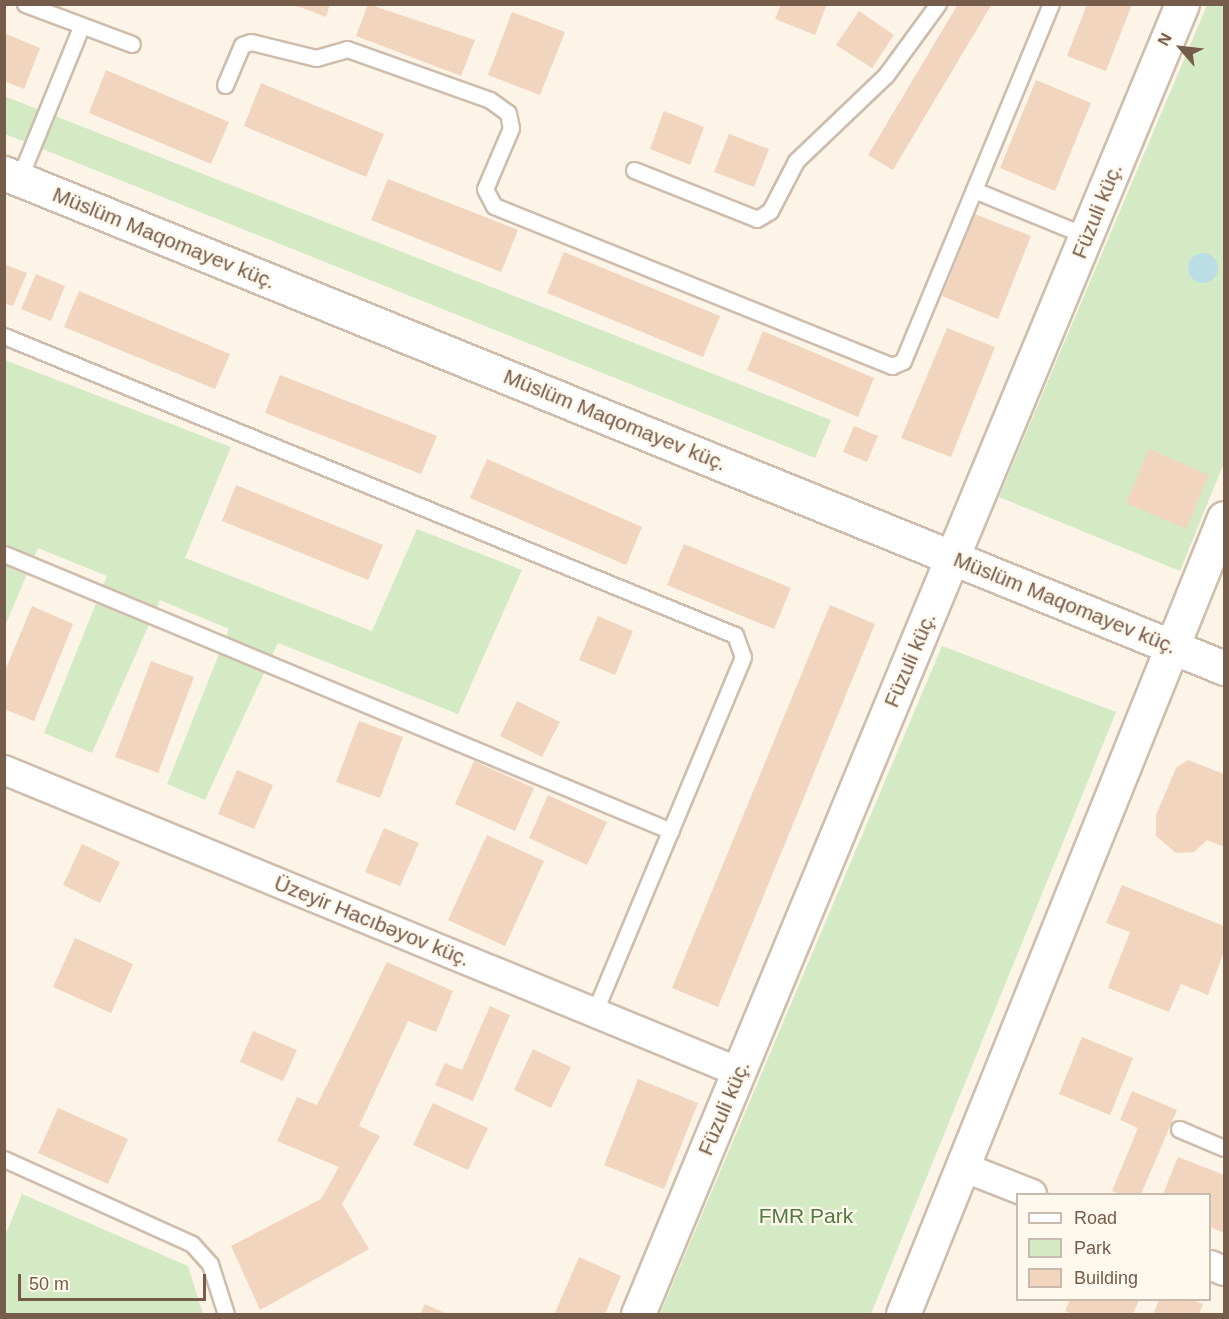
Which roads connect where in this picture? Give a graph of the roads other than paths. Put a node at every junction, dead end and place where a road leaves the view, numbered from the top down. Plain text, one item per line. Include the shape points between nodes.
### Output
1 (25, 4) edge
2 (938, 4) edge
3 (1051, 4) edge
4 (1182, 4) edge
5 (81, 27) junction
6 (132, 44) dead end
7 (225, 85) dead end
8 (633, 170) dead end
9 (12, 176) edge
10 (974, 190) junction
11 (1087, 236) junction
12 (4, 336) edge
13 (1224, 518) edge
14 (4, 554) edge
15 (953, 556) junction
16 (1170, 646) junction
17 (1224, 668) edge
18 (4, 770) edge
19 (670, 831) junction
20 (594, 1013) junction
21 (739, 1072) junction
22 (1179, 1129) dead end
23 (1224, 1148) edge
24 (4, 1159) edge
25 (963, 1167) junction
26 (1029, 1193) edge
27 (226, 1314) edge
28 (638, 1314) edge
29 (903, 1314) edge

1 - 5 lane
2 - 8 lane via 886,75 796,161 770,211 757,219
3 - 10 lane
4 - 11 street, Füzuli küç.
5 - 6 lane
5 - 9 lane
7 - 10 lane via 242,45 251,42 316,58 347,49 490,100 508,113 511,128 485,189 494,206 882,364 903,361
9 - 15 street, Müslüm Maqomayev küç.
10 - 11 lane
11 - 15 street, Füzuli küç.
12 - 19 lane via 735,635 743,657
13 - 16 street
14 - 19 lane
15 - 16 street, Müslüm Maqomayev küç.
15 - 21 street, Füzuli küç.
16 - 17 street, Müslüm Maqomayev küç.
16 - 25 street
18 - 20 street, Üzeyir Hacıbəyov küç.
19 - 20 lane
20 - 21 street, Üzeyir Hacıbəyov küç.
21 - 28 street, Füzuli küç.
22 - 23 lane
24 - 27 lane via 192,1244 210,1264
25 - 26 street
25 - 29 street

